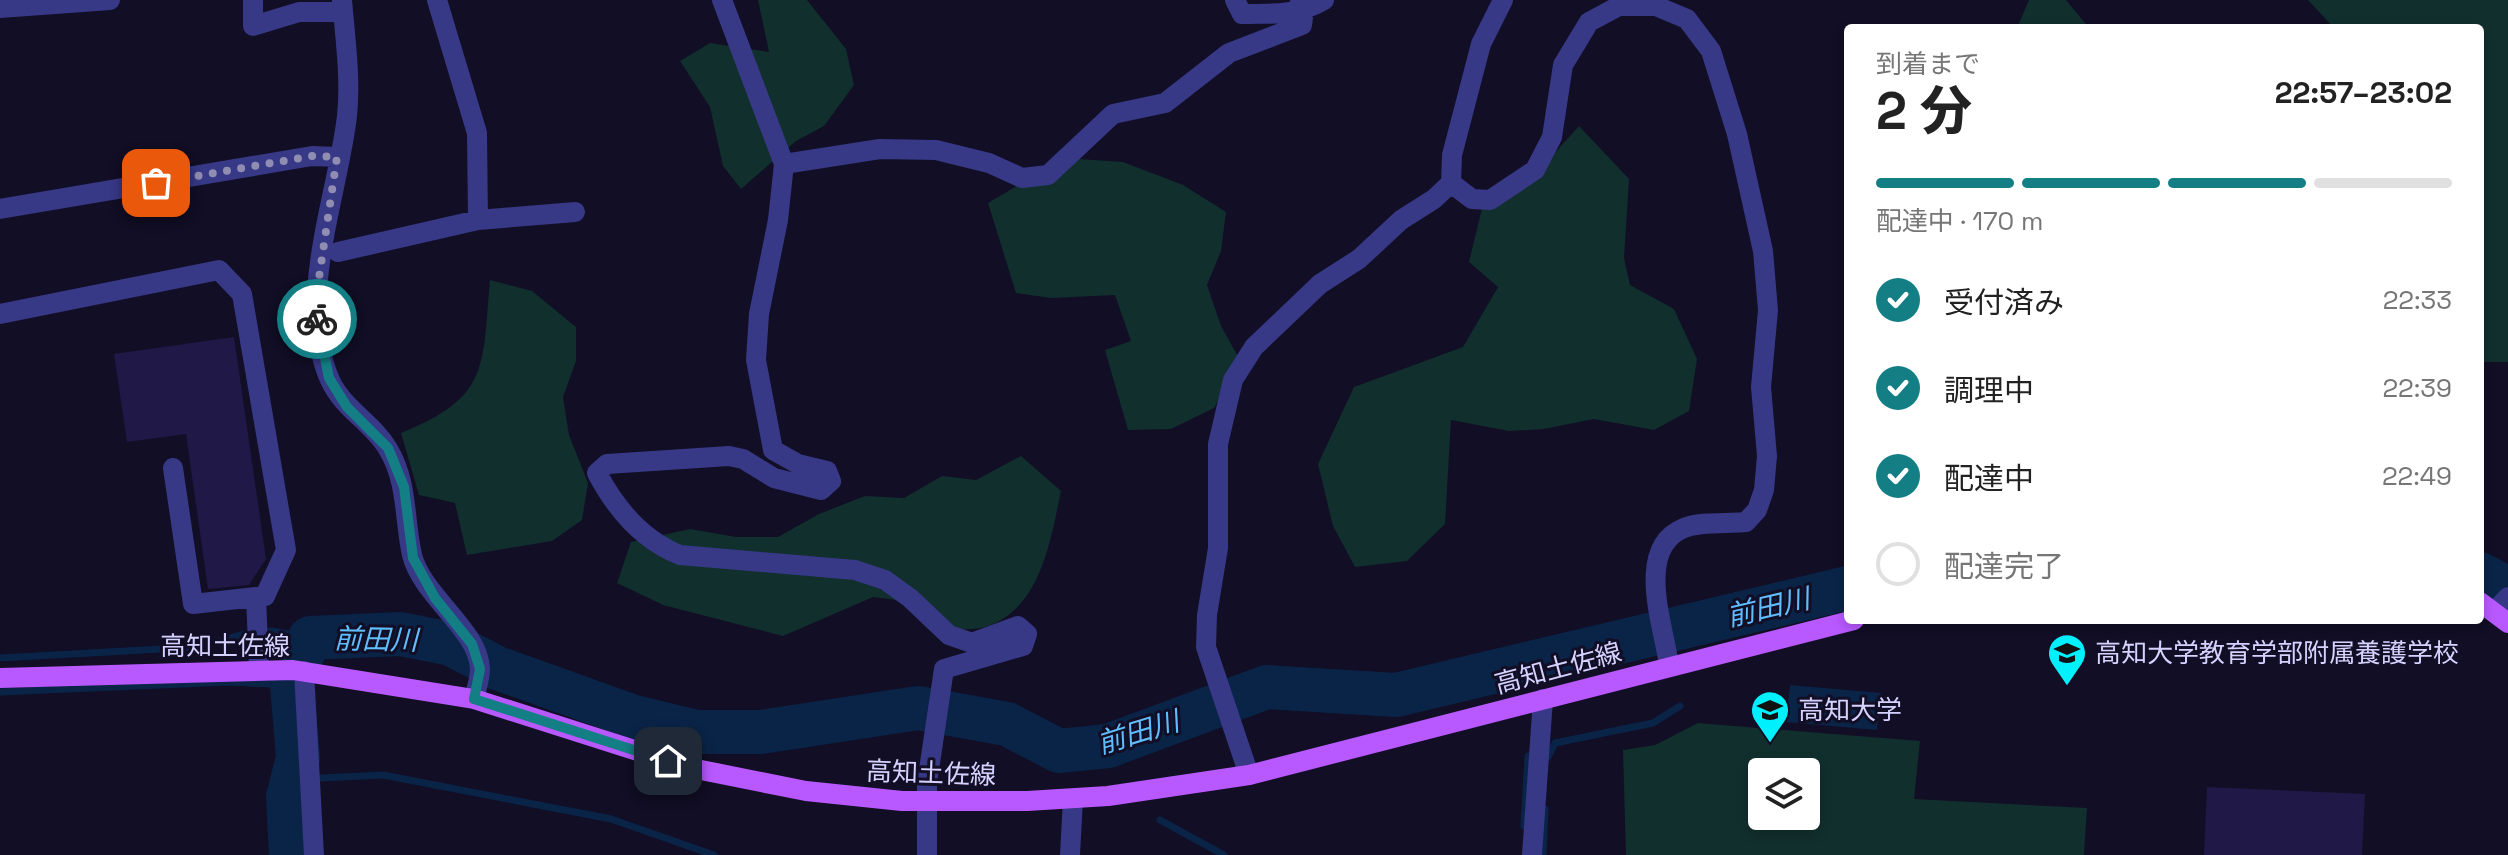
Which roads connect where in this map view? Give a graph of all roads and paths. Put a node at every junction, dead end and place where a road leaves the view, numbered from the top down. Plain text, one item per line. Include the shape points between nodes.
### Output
1 (110, 0) edge
2 (253, 0) edge
3 (437, 0) edge
4 (722, 0) edge
5 (1235, 0) edge
6 (1324, 0) edge
7 (1503, 0) edge
8 (1302, 5) edge
9 (342, 6) edge
10 (0, 8) edge
11 (337, 157) junction
12 (784, 164) junction
13 (1451, 183) junction
14 (0, 209) edge
15 (575, 212) dead end
16 (327, 217) junction
17 (478, 220) junction
18 (338, 252) junction
19 (316, 298) junction
20 (0, 314) edge
21 (173, 468) dead end
22 (256, 597) junction
23 (1844, 622) edge
24 (1669, 665) junction
25 (259, 668) junction
26 (304, 671) junction
27 (0, 678) edge
28 (474, 699) junction
29 (1543, 699) junction
30 (1249, 775) junction
31 (1073, 799) junction
32 (925, 801) junction
33 (314, 855) edge
34 (927, 855) edge
35 (1070, 855) edge
36 (1532, 855) edge

1 - 10 street
2 - 9 street via 253,26
3 - 17 street via 477,133
4 - 12 street
5 - 8 street via 1242,14
6 - 8 street
7 - 13 street via 1481,44 1452,155
8 - 12 street via 1302,25 1229,53 1165,103 1113,114 1048,175 1022,178 989,163 936,150 880,149
9 - 11 street via 347,115
11 - 14 street via 312,156
11 - 16 street
12 - 32 street via 756,360 773,450 827,471 831,481 821,490 774,478 729,456 607,464 597,473 611,499 654,544 680,555 855,570 885,580 949,635 972,643 1018,626 1027,634 1023,646 944,669
13 - 24 street via 1472,199 1490,200 1535,170 1552,137 1563,65 1589,22 1619,6 1656,6 1687,19 1711,51 1737,134 1763,251 1768,310 1761,387 1767,456 1764,490 1746,522 1684,528 1661,546 1655,577
13 - 30 street via 1359,259 1320,284 1254,347 1233,380 1218,444 1218,548 1206,647
15 - 17 street
16 - 18 street via 336,231
16 - 19 street
17 - 18 street
18 - 19 street via 326,291
19 - 28 street via 329,378 347,407 388,448 404,487 413,558 435,598 472,644 480,669
20 - 22 street via 219,270 242,294 286,550 265,596
21 - 22 street via 193,604
22 - 25 street
23 - 24 main road, 高知土佐線
24 - 29 main road, 高知土佐線
25 - 26 main road, 高知土佐線
25 - 27 main road, 高知土佐線
26 - 28 main road, 高知土佐線
26 - 33 street
28 - 32 main road, 高知土佐線 via 691,768 806,791
29 - 30 main road, 高知土佐線
29 - 36 street
30 - 31 main road, 高知土佐線
31 - 32 main road, 高知土佐線
31 - 35 street
32 - 34 street

